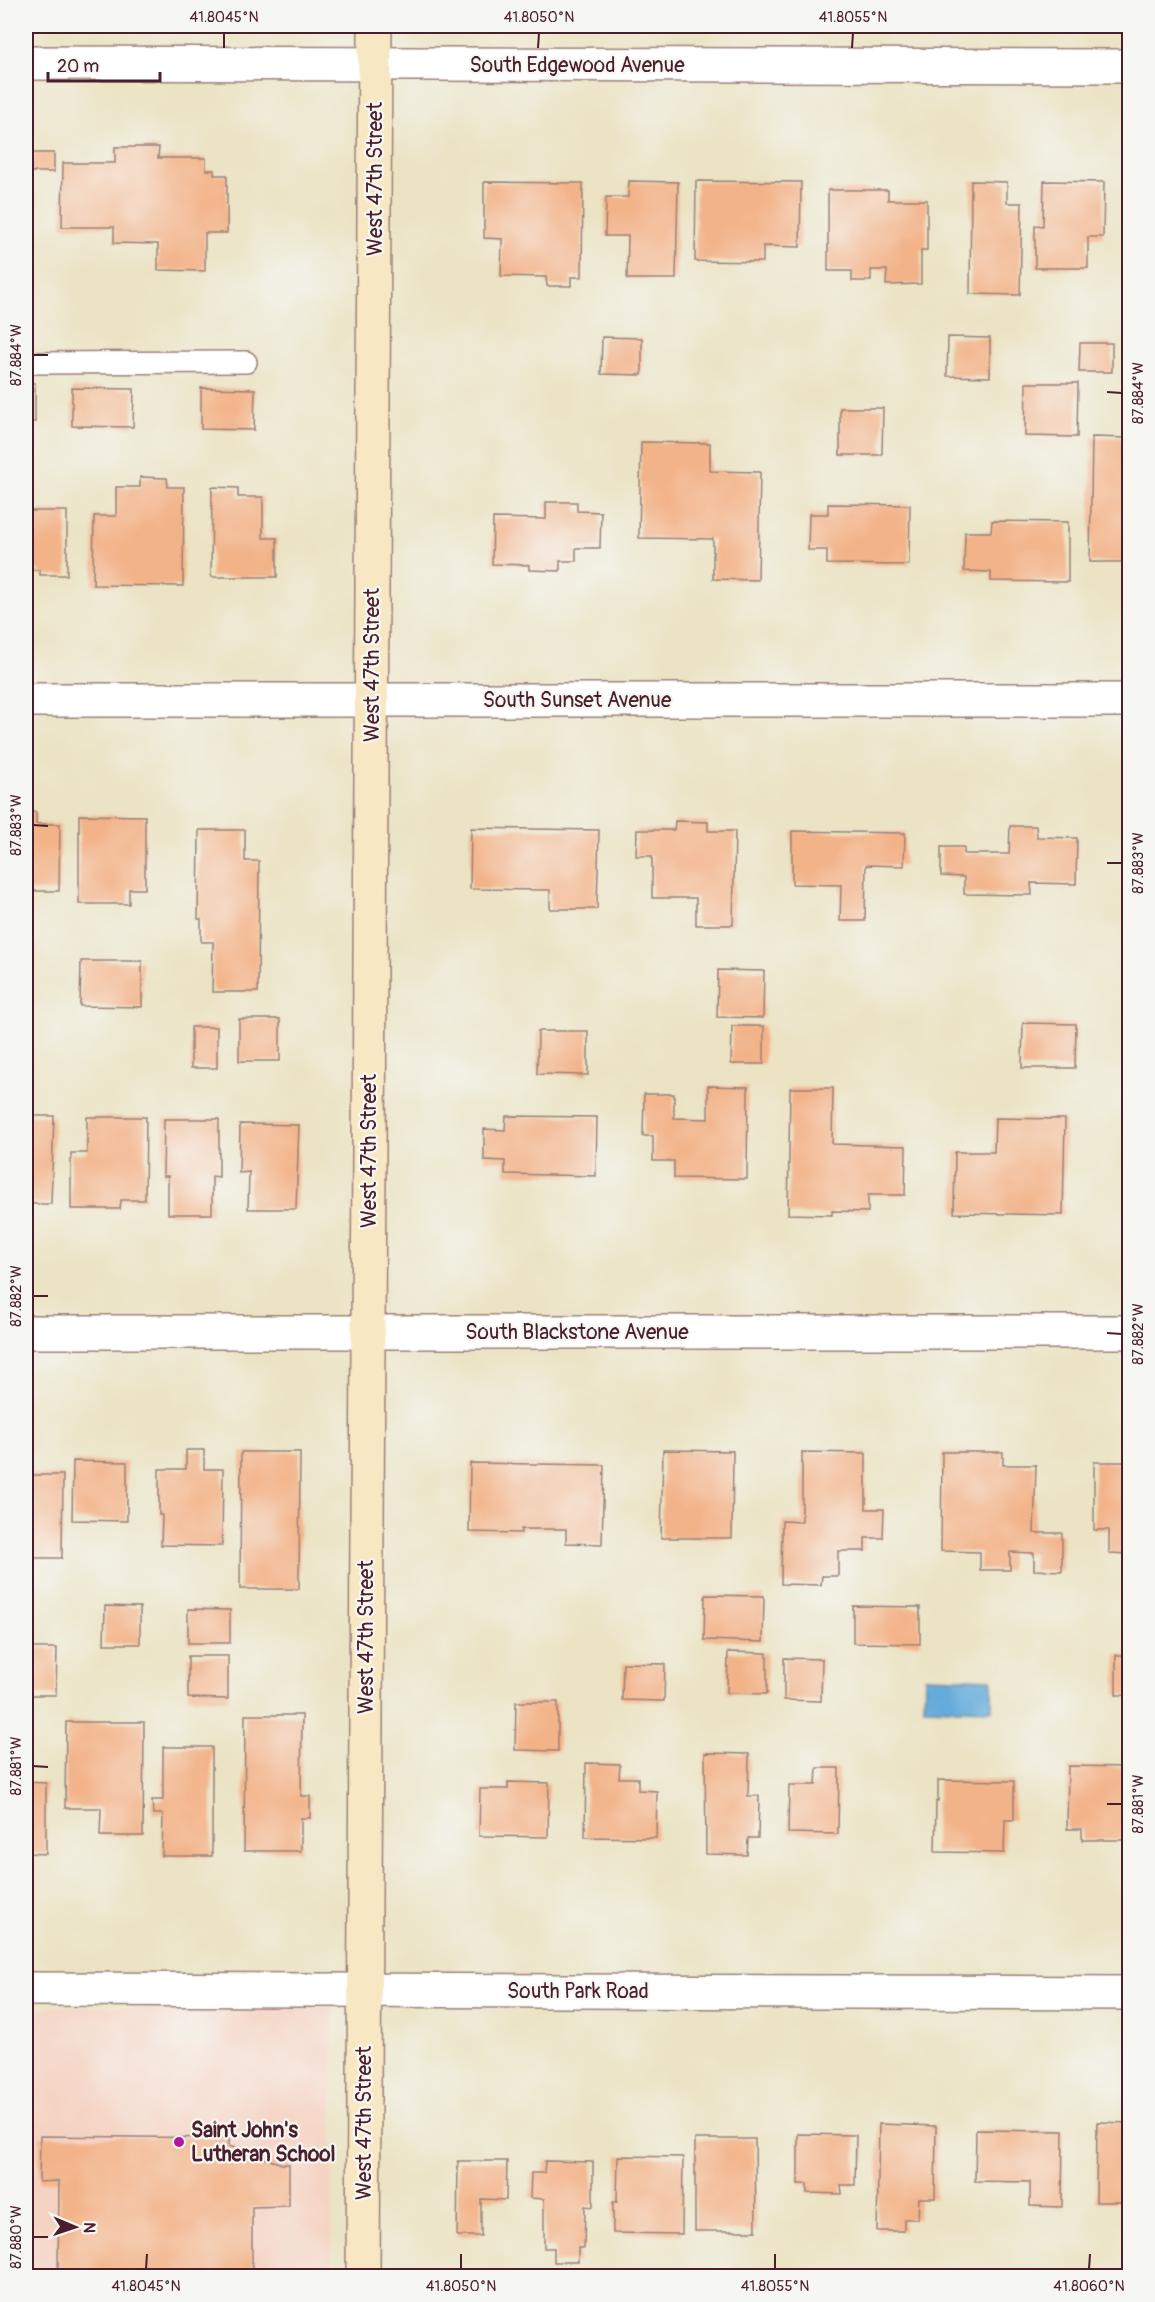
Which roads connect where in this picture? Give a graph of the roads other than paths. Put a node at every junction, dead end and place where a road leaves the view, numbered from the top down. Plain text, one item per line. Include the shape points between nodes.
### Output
1 (375, 26) edge
2 (26, 63) edge
3 (375, 65) junction
4 (1130, 66) edge
5 (246, 362) dead end
6 (26, 363) edge
7 (26, 700) edge
8 (1130, 700) edge
9 (372, 701) junction
10 (26, 1332) edge
11 (1130, 1332) edge
12 (368, 1333) junction
13 (26, 1989) edge
14 (365, 1990) junction
15 (1130, 1992) edge
16 (363, 2277) edge

1 - 3 main road, West 47th Street
2 - 3 street, South Edgewood Avenue
3 - 4 street, South Edgewood Avenue
3 - 9 main road, West 47th Street
5 - 6 lane
7 - 9 street, South Sunset Avenue
8 - 9 street, South Sunset Avenue
9 - 12 main road, West 47th Street
10 - 12 street, South Blackstone Avenue
11 - 12 street, South Blackstone Avenue
12 - 14 main road, West 47th Street
13 - 14 street, South Park Road
14 - 15 street, South Park Road
14 - 16 main road, West 47th Street

